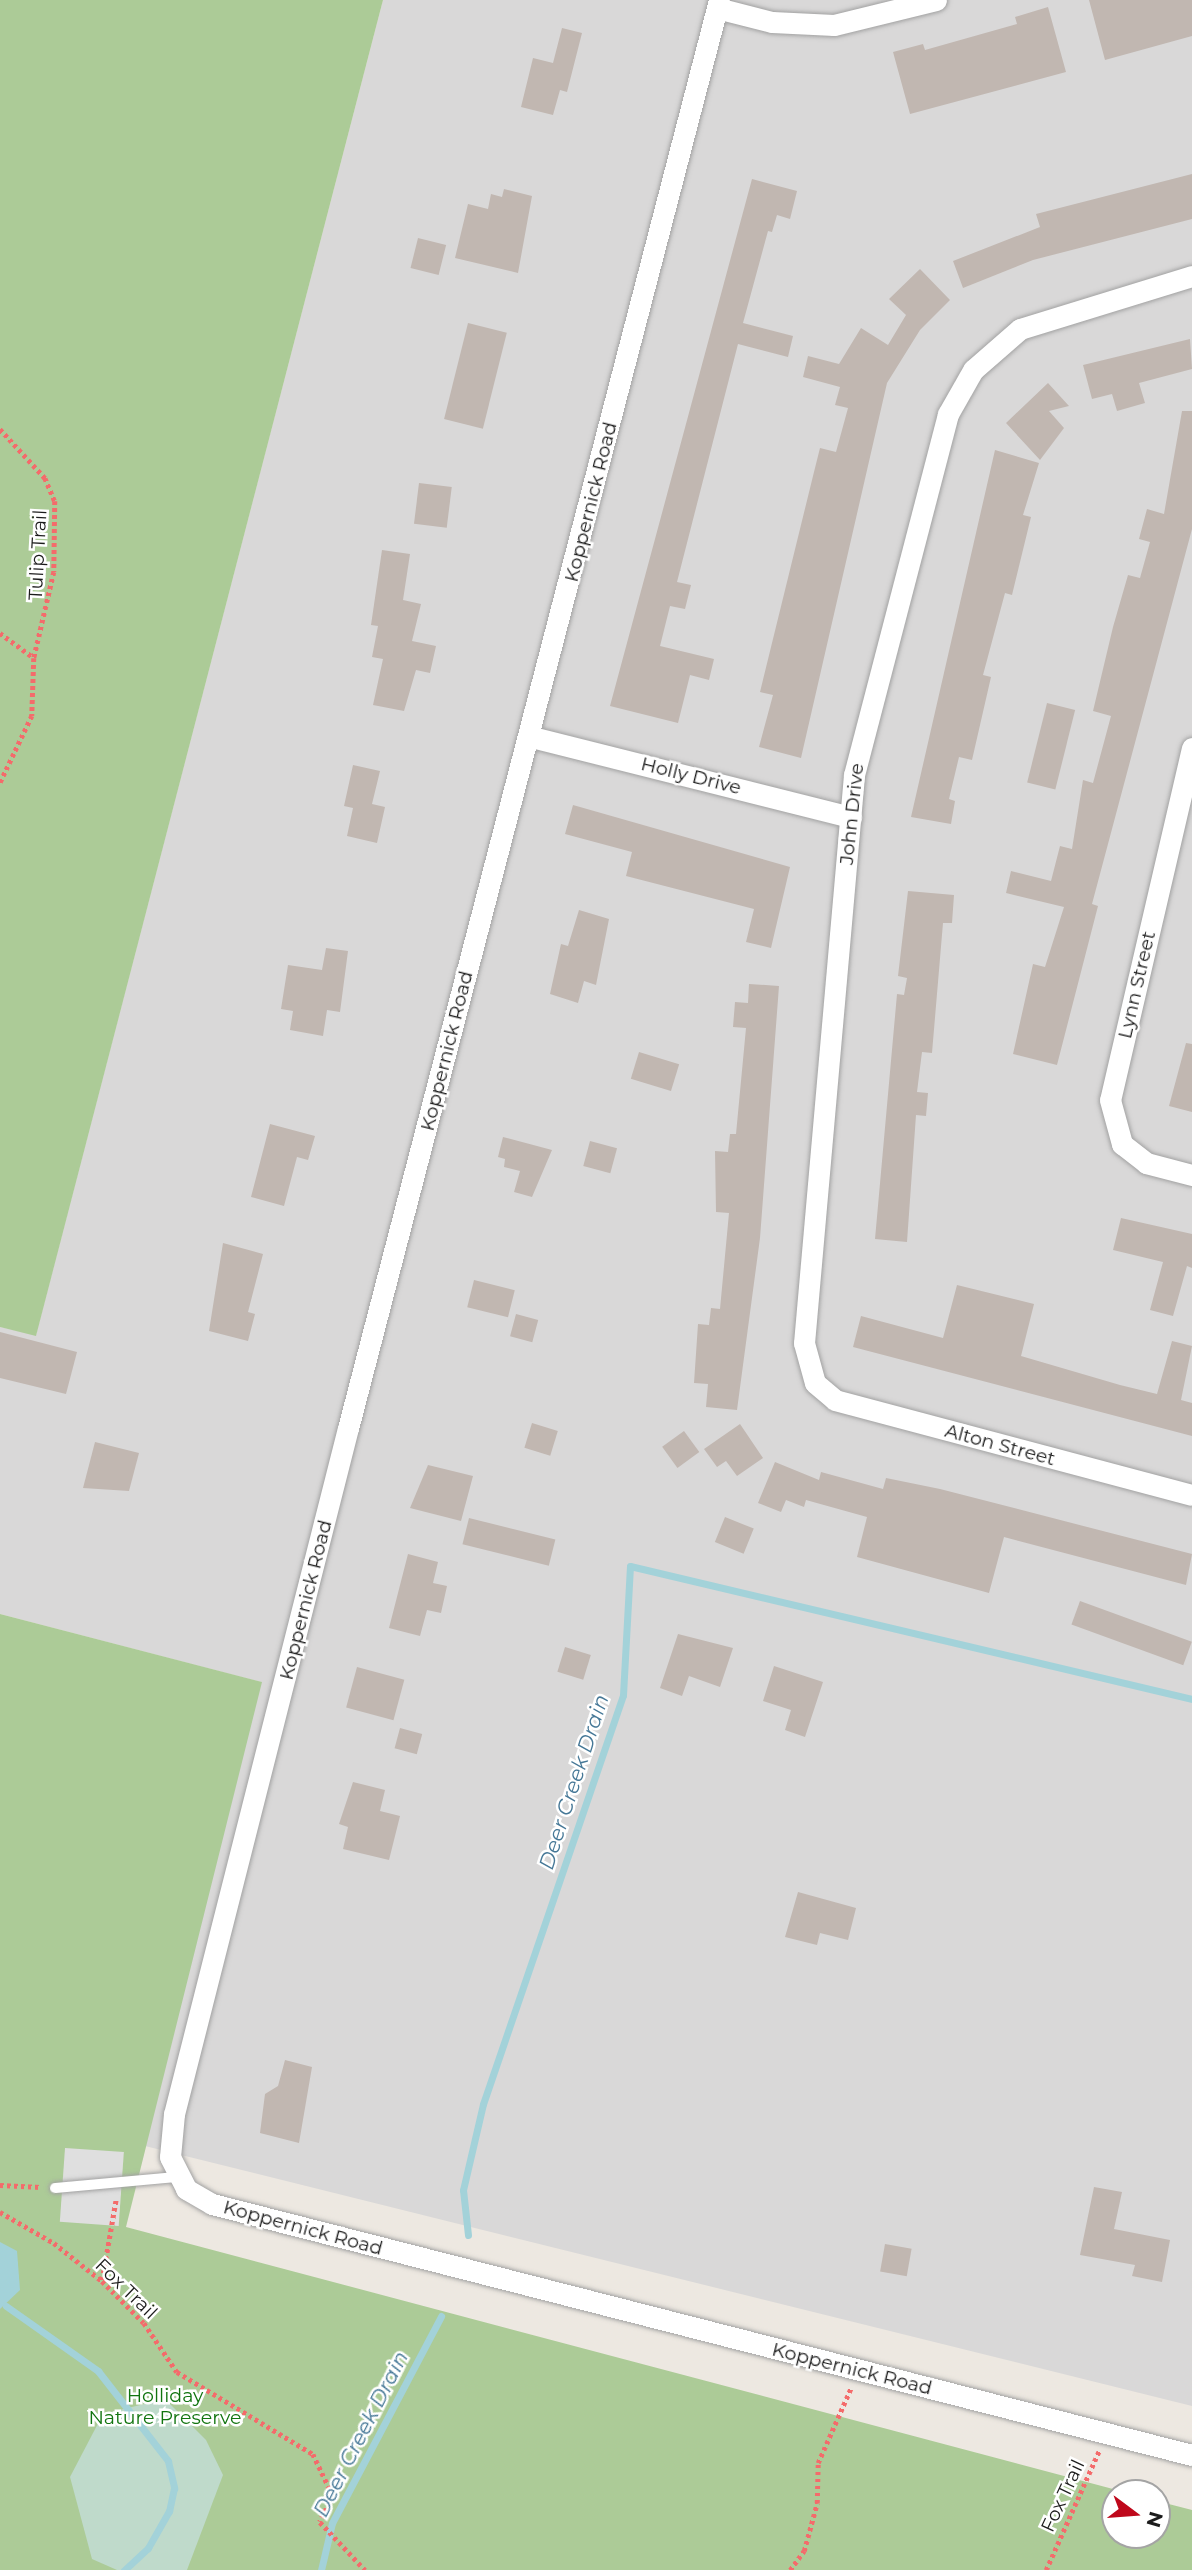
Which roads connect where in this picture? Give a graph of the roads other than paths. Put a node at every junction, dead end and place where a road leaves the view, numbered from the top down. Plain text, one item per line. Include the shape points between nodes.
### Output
1 (936, 0) edge
2 (718, 4) edge
3 (1192, 276) edge
4 (532, 737) junction
5 (1192, 748) edge
6 (851, 817) junction
7 (1192, 1175) edge
8 (815, 1383) joint
9 (1192, 1495) edge
10 (177, 2177) junction
11 (55, 2188) road end
12 (1192, 2455) edge

1 - 2 street via 834,25 772,23
2 - 4 street, Koppernick Road
3 - 6 street, John Drive via 1064,311 1020,329 990,352 948,414 859,753
4 - 6 street, Holly Drive
4 - 10 street, Koppernick Road via 174,2114 169,2145
5 - 7 street, Lynn Street via 1110,1110 1114,1130 1133,1154
6 - 8 street, John Drive via 804,1343
8 - 9 street, Alton Street via 835,1400 868,1411
10 - 11 lane via 118,2186
10 - 12 street, Koppernick Road via 212,2204

